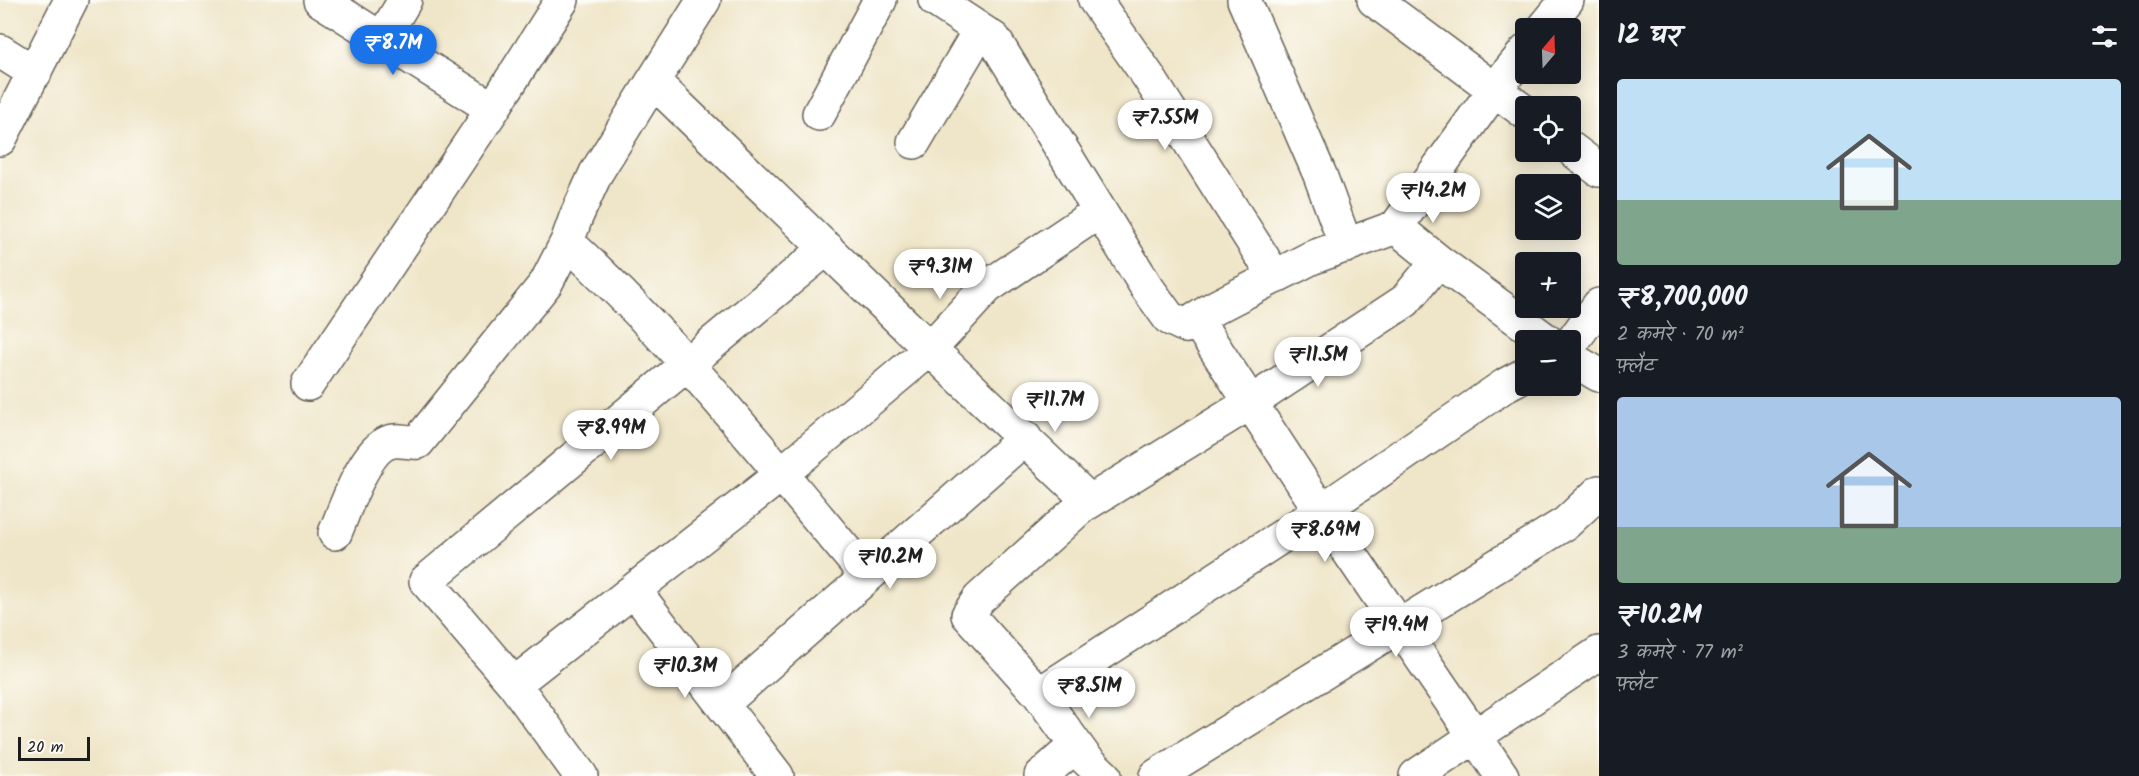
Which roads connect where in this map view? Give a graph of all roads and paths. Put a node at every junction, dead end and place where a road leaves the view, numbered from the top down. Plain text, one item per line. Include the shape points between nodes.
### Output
1 (71, 0) edge
2 (320, 0) edge
3 (405, 0) edge
4 (562, 0) edge
5 (704, 0) edge
6 (880, 0) edge
7 (935, 0) edge
8 (1095, 0) edge
9 (1244, 0) edge
10 (1566, 0) edge
11 (1394, 6) edge
12 (1552, 18) edge
13 (980, 30) junction
14 (382, 39) junction
15 (0, 51) edge
16 (1515, 64) edge
17 (35, 73) junction
18 (653, 81) junction
19 (1495, 89) junction
20 (1515, 104) edge
21 (493, 109) junction
22 (819, 114) dead end
23 (0, 139) edge
24 (914, 142) dead end
25 (1581, 156) edge
26 (1599, 170) edge
27 (1100, 211) junction
28 (1396, 227) junction
29 (567, 242) junction
30 (1346, 246) junction
31 (827, 248) junction
32 (1438, 261) junction
33 (1275, 277) junction
34 (1599, 305) edge
35 (1196, 319) junction
36 (1532, 330) edge
37 (1581, 330) edge
38 (930, 349) junction
39 (688, 363) junction
40 (1581, 364) edge
41 (1599, 375) edge
42 (1515, 380) edge
43 (308, 384) dead end
44 (1250, 403) junction
45 (1024, 438) junction
46 (781, 474) junction
47 (1599, 492) edge
48 (1081, 507) junction
49 (1321, 511) junction
50 (335, 533) dead end
51 (867, 576) junction
52 (634, 590) junction
53 (1400, 626) junction
54 (1599, 653) edge
55 (514, 684) junction
56 (1039, 693) junction
57 (722, 704) junction
58 (1476, 736) junction
59 (1076, 745) junction
60 (581, 776) edge
61 (777, 776) edge
62 (1041, 776) edge
63 (1104, 776) edge
64 (1156, 776) edge
65 (1416, 776) edge
66 (1502, 776) edge

1 - 17 street
2 - 14 street
3 - 14 street
4 - 21 street
5 - 18 street
6 - 22 street
7 - 13 street
8 - 33 street via 1148,76
9 - 30 street via 1320,175
10 - 12 street
11 - 19 street
13 - 24 street
13 - 27 street via 994,39
14 - 21 street
15 - 17 street
16 - 19 street
17 - 23 street
18 - 29 street via 596,173
18 - 31 street
19 - 20 street
19 - 28 street
21 - 43 street
25 - 26 street
27 - 35 street via 1168,318 1186,326
27 - 38 street via 987,287
28 - 30 street
28 - 32 street
29 - 39 street
29 - 50 street via 546,283 418,442 394,441 381,446 369,458
30 - 33 street via 1311,258
31 - 38 street
31 - 39 street
32 - 36 street
32 - 44 street via 1405,301
33 - 35 street
34 - 37 street
35 - 44 street
38 - 45 street
38 - 46 street
39 - 46 street
39 - 55 street via 426,581
40 - 41 street
42 - 49 street
44 - 48 street
44 - 49 street
45 - 48 street via 1080,492
45 - 51 street
46 - 51 street
46 - 52 street
47 - 53 street via 1566,523
48 - 56 street via 979,599 968,615
49 - 53 street
49 - 56 street
51 - 57 street
52 - 55 street
52 - 57 street
53 - 58 street
53 - 64 street
54 - 58 street
55 - 60 street
56 - 59 street
57 - 61 street
58 - 65 street
58 - 66 street
59 - 62 street
59 - 63 street

